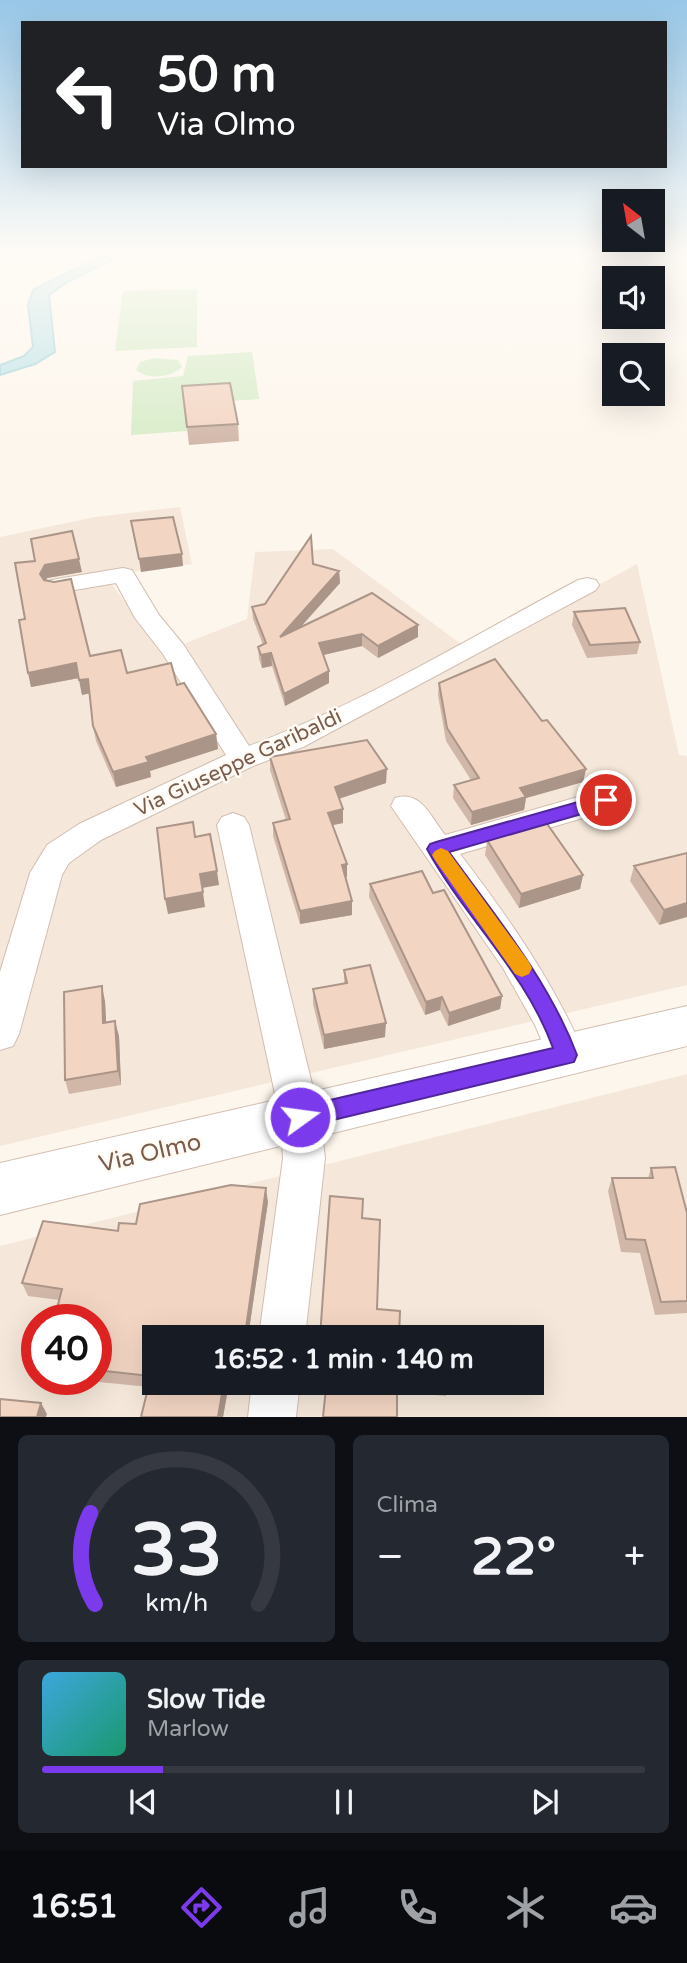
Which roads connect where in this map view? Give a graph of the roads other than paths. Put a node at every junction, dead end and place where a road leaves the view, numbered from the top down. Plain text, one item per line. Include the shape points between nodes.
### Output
1 (587, 585) dead end
2 (57, 586) edge
3 (243, 759) junction
4 (606, 800) dead end
5 (406, 806) dead end
6 (233, 825) dead end
7 (436, 849) junction
8 (687, 1026) edge
9 (0, 1034) edge
10 (566, 1055) junction
11 (300, 1117) junction
12 (0, 1189) edge
13 (283, 1325) edge
14 (275, 1395) edge
15 (272, 1417) edge

1 - 3 street, Via Giuseppe Garibaldi via 398,687 293,740
2 - 3 street via 123,575
3 - 9 street, Via Giuseppe Garibaldi via 90,832 58,854 46,873
4 - 7 street
5 - 7 street
6 - 11 street
7 - 10 street via 519,964 554,1022
8 - 10 street, Via Olmo
10 - 11 street, Via Olmo
11 - 12 street, Via Olmo
11 - 13 street via 304,1158
14 - 15 street

